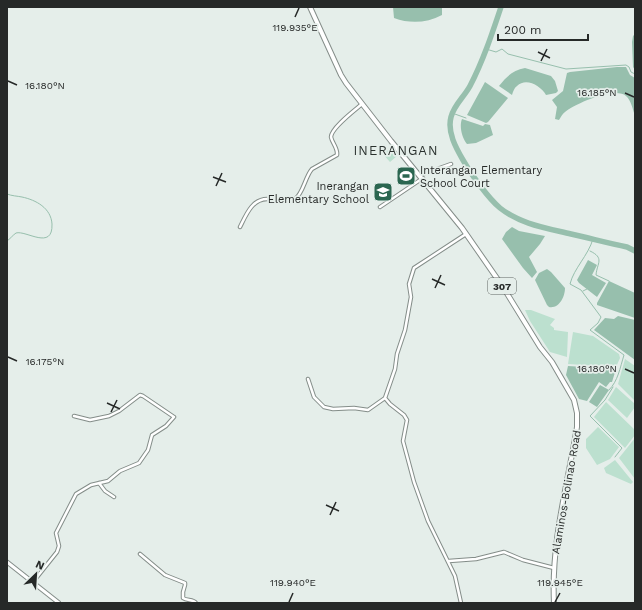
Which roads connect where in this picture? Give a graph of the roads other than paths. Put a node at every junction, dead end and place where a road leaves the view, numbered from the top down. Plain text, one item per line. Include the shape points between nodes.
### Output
1 (310, 7) edge
2 (362, 104) junction
3 (451, 164) dead end
4 (422, 177) junction
5 (380, 208) dead end
6 (240, 227) dead end
7 (467, 234) junction
8 (308, 379) dead end
9 (385, 398) junction
10 (74, 416) dead end
11 (99, 483) junction
12 (114, 497) dead end
13 (140, 554) dead end
14 (448, 560) junction
15 (7, 562) edge
16 (554, 568) junction
17 (33, 582) junction
18 (59, 603) edge
19 (196, 603) edge
20 (461, 603) edge
21 (554, 603) edge

1 - 2 main road, Alaminos-Bolinao Road / 307 via 341,75
2 - 4 main road, Alaminos-Bolinao Road / 307
2 - 6 street via 333,130 332,138 337,155 309,172 297,198 291,201 258,201 250,209
3 - 4 street
4 - 5 street
4 - 7 main road, Alaminos-Bolinao Road / 307
7 - 9 street via 412,271 409,284 411,297 405,330
7 - 16 main road, Alaminos-Bolinao Road / 307 via 552,362 576,406 577,427
8 - 9 street via 314,396 324,407 368,410
9 - 14 street via 407,420 403,441 414,482 428,520
10 - 11 street via 90,420 111,415 141,395 174,417 152,435 148,450 140,463 120,471 108,481
11 - 12 street
11 - 17 street via 74,495 56,533 59,546 57,552
13 - 19 street via 166,576 184,583 183,598
14 - 16 street via 476,559 504,552
14 - 20 street via 455,576
15 - 17 street
16 - 21 main road, Alaminos-Bolinao Road / 307
17 - 18 street

